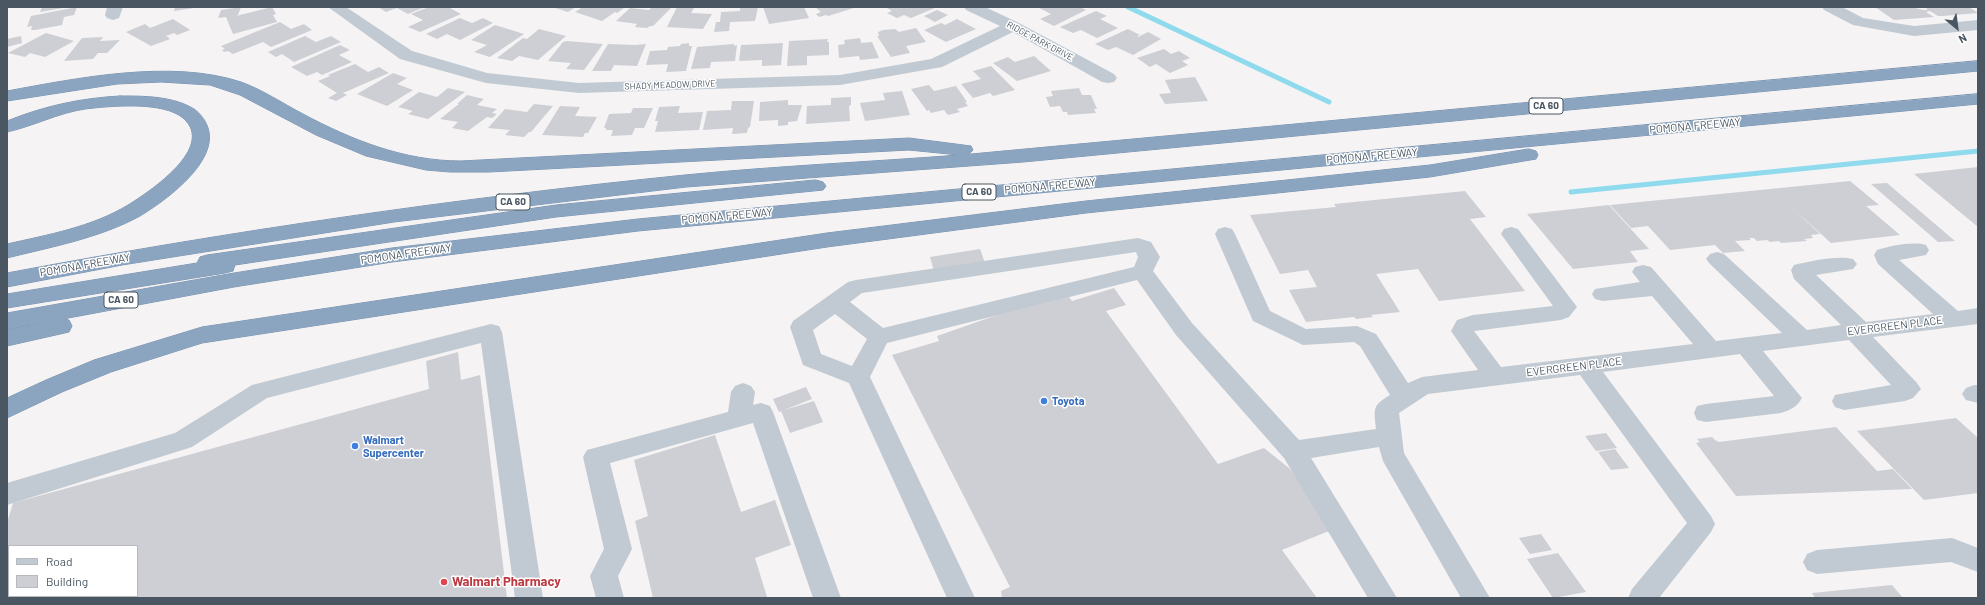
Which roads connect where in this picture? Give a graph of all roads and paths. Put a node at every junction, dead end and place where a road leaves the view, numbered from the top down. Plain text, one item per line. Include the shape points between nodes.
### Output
1 (336, 7) edge
2 (972, 7) edge
3 (1830, 7) edge
4 (1978, 25) edge
5 (1013, 26) junction
6 (1978, 66) edge
7 (1108, 78) dead end
8 (1978, 79) edge
9 (1978, 86) edge
10 (7, 96) edge
11 (1978, 99) edge
12 (1726, 123) junction
13 (7, 127) edge
14 (1023, 156) junction
15 (1225, 234) dead end
16 (1511, 234) dead end
17 (1919, 250) dead end
18 (7, 251) edge
19 (1717, 259) dead end
20 (1846, 264) dead end
21 (1142, 272) junction
22 (7, 280) edge
23 (234, 280) junction
24 (7, 293) edge
25 (1603, 294) dead end
26 (7, 301) edge
27 (836, 303) junction
28 (1969, 320) edge
29 (7, 321) edge
30 (1857, 331) junction
31 (879, 337) junction
32 (7, 338) edge
33 (1802, 338) junction
34 (1745, 345) junction
35 (1710, 350) junction
36 (1586, 366) junction
37 (858, 377) junction
38 (1495, 377) junction
39 (743, 392) dead end
40 (1404, 397) junction
41 (1844, 401) dead end
42 (7, 409) edge
43 (1706, 413) dead end
44 (739, 417) junction
45 (1390, 436) junction
46 (1293, 451) junction
47 (7, 494) edge
48 (1978, 560) edge
49 (1817, 562) dead end
50 (529, 598) edge
51 (610, 598) edge
52 (827, 598) edge
53 (960, 598) edge
54 (1383, 598) edge
55 (1476, 598) edge
56 (1642, 598) edge

1 - 5 street, SHADY MEADOW DRIVE via 406,55 486,78 579,88 840,80 936,63
2 - 5 street, RIDGE PARK DRIVE
3 - 4 street via 1859,22 1914,31
5 - 7 street, RIDGE PARK DRIVE
6 - 14 highway, POMONA FREEWAY / CA 60
8 - 24 highway via 1016,166 556,212 349,240
9 - 26 highway via 937,181 548,221 322,251
10 - 14 highway via 107,78 168,77 209,80 252,92 306,124 375,154 408,162 443,166 496,166 909,144
11 - 12 highway, POMONA FREEWAY / CA 60
12 - 23 highway, POMONA FREEWAY / CA 60 via 638,225 392,255
12 - 42 highway via 1430,171 1094,207 828,240 210,334 142,351 105,364
13 - 18 highway via 75,105 132,101 156,102 180,108 194,118 202,134 198,154 183,172 132,212 54,239
14 - 22 highway, POMONA FREEWAY / CA 60 via 686,181 402,215 122,258
15 - 40 street via 1261,316 1303,337 1358,334 1368,340
16 - 38 street via 1566,307 1561,312 1547,315 1465,326 1462,331
17 - 28 street via 1884,255 1885,259
19 - 33 street
20 - 30 street via 1802,270 1802,274
21 - 27 street via 1149,257 1144,247 1138,245 856,287
21 - 31 street
21 - 46 street via 1184,329
23 - 29 highway, POMONA FREEWAY / CA 60
23 - 32 highway via 153,305
25 - 35 street via 1650,280
27 - 31 street
27 - 37 street via 801,327 811,359
28 - 30 street, EVERGREEN PLACE
30 - 33 street, EVERGREEN PLACE
30 - 41 street via 1909,389 1905,392
31 - 37 street
33 - 34 street, EVERGREEN PLACE
34 - 35 street, EVERGREEN PLACE
34 - 43 street via 1790,398 1781,404
35 - 36 street, EVERGREEN PLACE
36 - 38 street, EVERGREEN PLACE
36 - 56 street via 1702,524
37 - 53 street
38 - 40 street, EVERGREEN PLACE via 1422,386
39 - 44 street
40 - 45 street, EVERGREEN PLACE via 1386,409
44 - 51 street via 596,457 618,549 604,576
44 - 52 street via 761,412
45 - 46 street
45 - 55 street, EVERGREEN PLACE via 1392,454
46 - 54 street
47 - 50 street via 183,440 260,391 491,332
48 - 49 street via 1952,550

